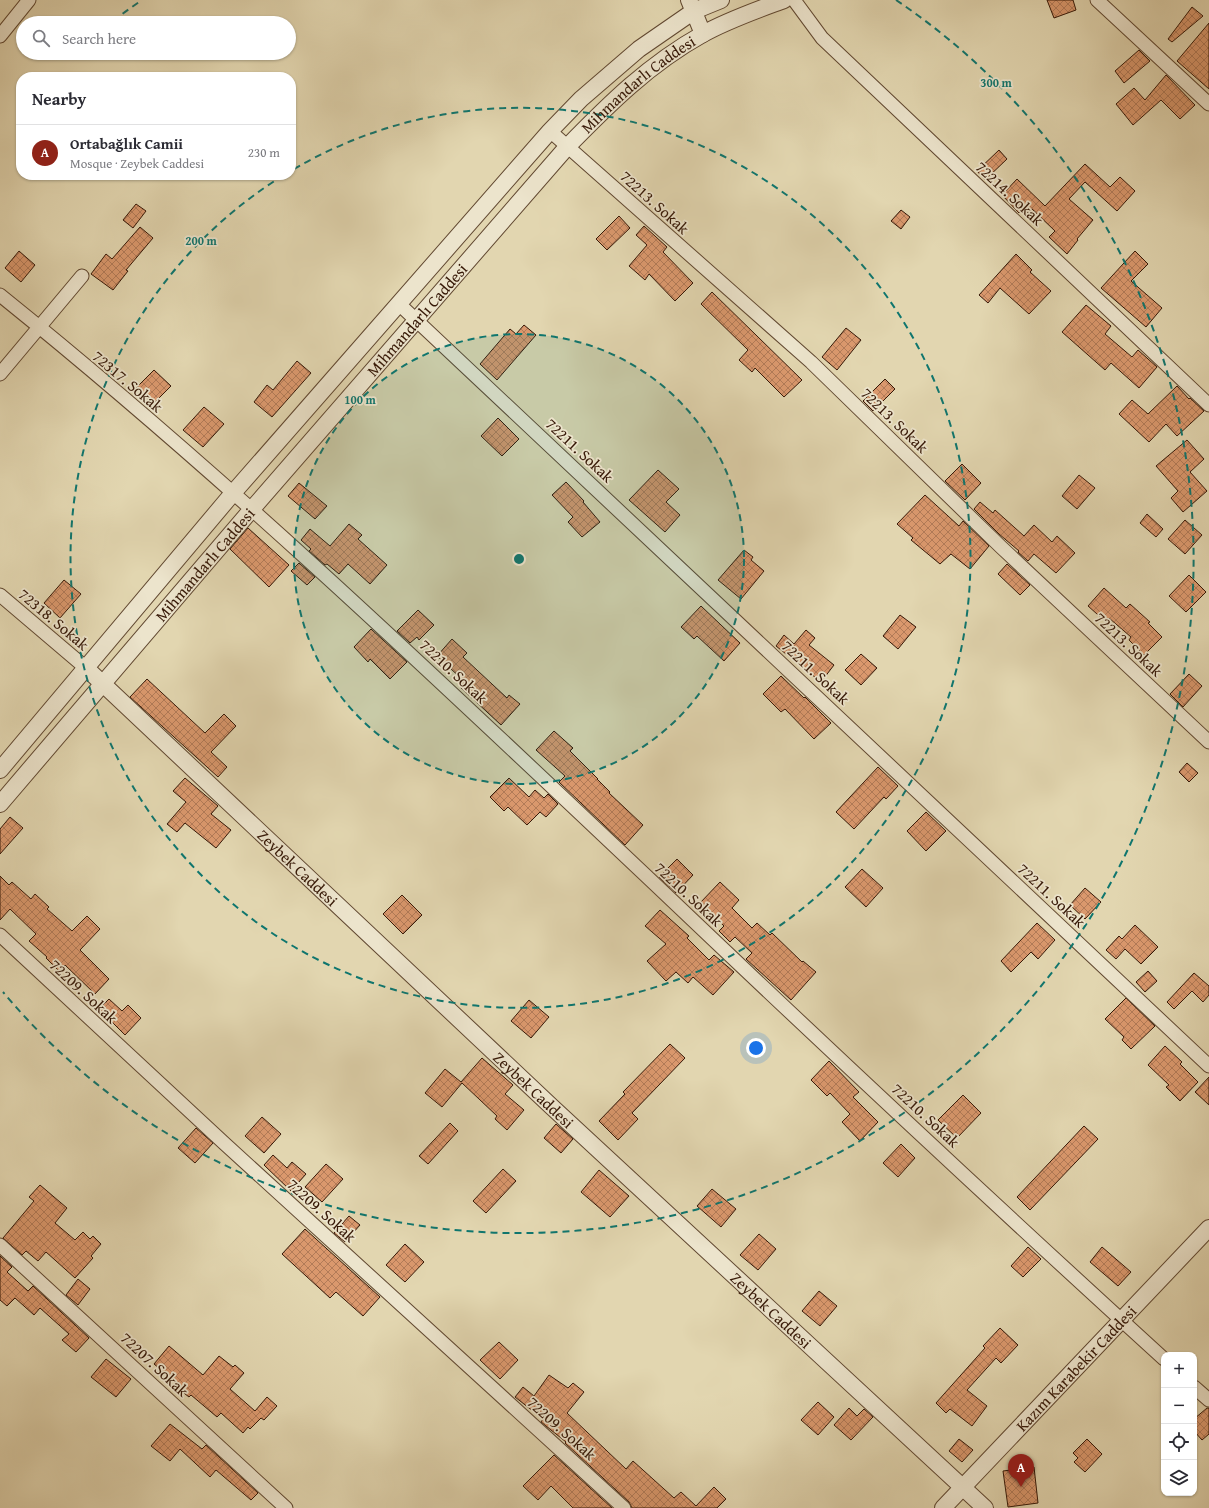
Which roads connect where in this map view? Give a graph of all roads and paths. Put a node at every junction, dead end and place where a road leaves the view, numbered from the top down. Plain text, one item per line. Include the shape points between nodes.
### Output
1 (29, 0) edge
2 (722, 0) edge
3 (784, 0) edge
4 (794, 0) edge
5 (1097, 0) edge
6 (692, 5) edge
7 (16, 16) edge
8 (16, 16) edge
9 (703, 34) junction
10 (0, 36) edge
11 (1209, 104) edge
12 (550, 131) junction
13 (567, 147) junction
14 (82, 276) dead end
15 (0, 296) edge
16 (399, 304) junction
17 (416, 319) junction
18 (40, 328) junction
19 (0, 374) edge
20 (1209, 405) edge
21 (234, 493) junction
22 (252, 509) junction
23 (0, 595) edge
24 (86, 668) junction
25 (102, 683) junction
26 (1209, 742) edge
27 (0, 770) edge
28 (0, 804) edge
29 (0, 936) edge
30 (1209, 1066) edge
31 (1209, 1228) edge
32 (0, 1245) edge
33 (1121, 1320) junction
34 (1161, 1356) edge
35 (1195, 1388) edge
36 (1209, 1400) edge
37 (963, 1488) junction
38 (286, 1508) edge
39 (624, 1508) edge
40 (943, 1508) edge
41 (985, 1508) edge

1 - 8 street
2 - 6 street, Mihmandarlı Caddesi
3 - 9 street, Mihmandarlı Caddesi
4 - 20 street, 72214. Sokak via 822,38
5 - 11 street
6 - 9 street
6 - 12 street, Mihmandarlı Caddesi via 581,99
7 - 10 street
9 - 13 street, Mihmandarlı Caddesi via 645,72 610,102
12 - 13 street, 72213. Sokak
12 - 16 street, Mihmandarlı Caddesi
13 - 17 street, Mihmandarlı Caddesi
13 - 26 street, 72213. Sokak via 811,362 1001,547
14 - 18 street
15 - 18 street, 72317. Sokak
16 - 17 street, 72211. Sokak
16 - 21 street, Mihmandarlı Caddesi
17 - 22 street, Mihmandarlı Caddesi
17 - 30 street, 72211. Sokak
18 - 19 street
18 - 21 street, 72317. Sokak
21 - 22 street, 72210. Sokak
21 - 24 street, Mihmandarlı Caddesi
22 - 25 street, Mihmandarlı Caddesi
22 - 33 street, 72210. Sokak via 462,701 785,1008
23 - 24 street, 72318. Sokak
24 - 25 street, Zeybek Caddesi
24 - 27 street, Mihmandarlı Caddesi
25 - 28 street, Mihmandarlı Caddesi
25 - 37 street, Zeybek Caddesi via 546,1102
29 - 39 street, 72209. Sokak
31 - 33 street, Kazım Karabekir Caddesi
32 - 38 street, 72207. Sokak
33 - 34 street, 72210. Sokak
33 - 37 street, Kazım Karabekir Caddesi
35 - 36 street
37 - 40 street, Kazım Karabekir Caddesi
37 - 41 street, Zeybek Caddesi

